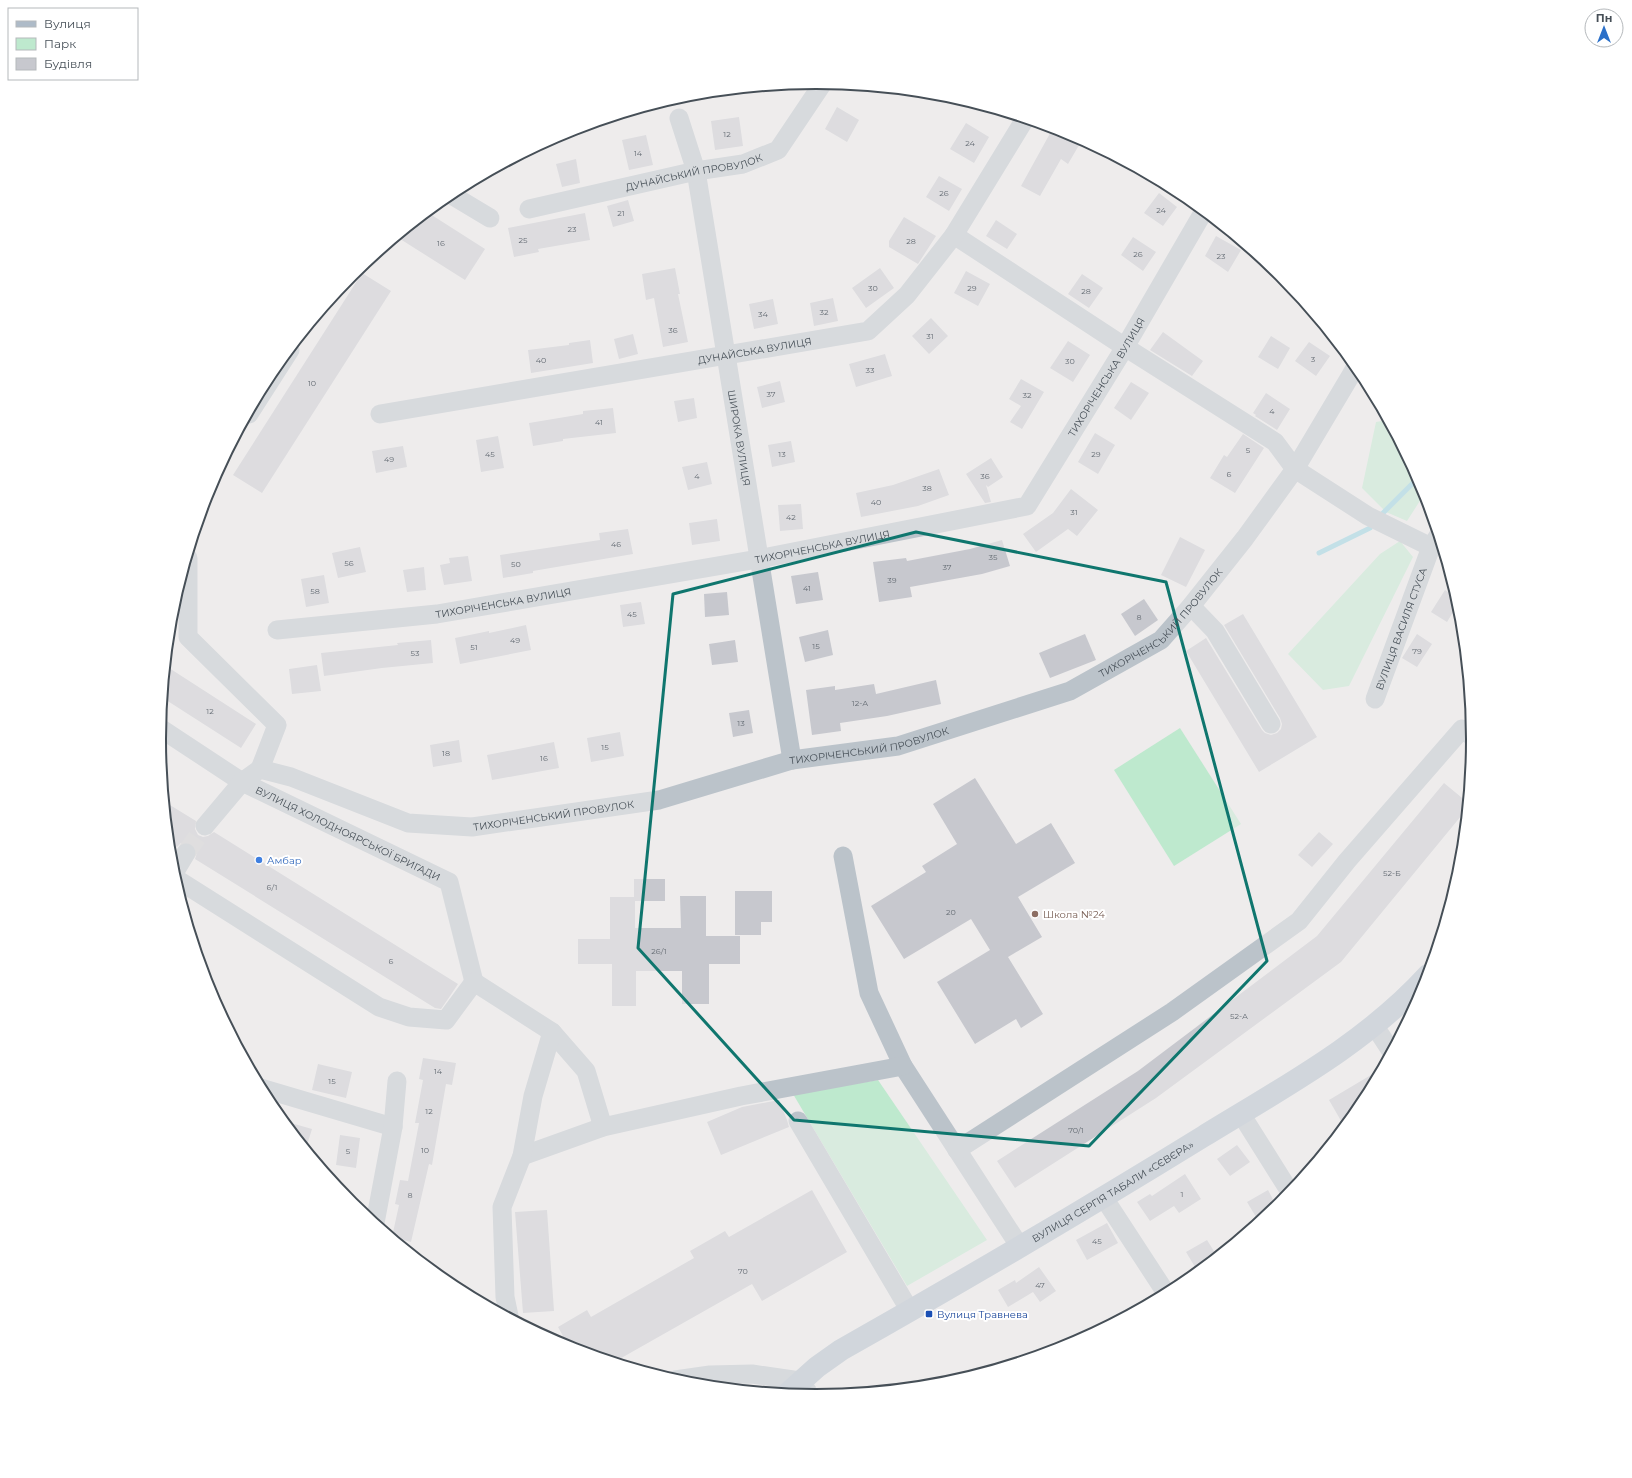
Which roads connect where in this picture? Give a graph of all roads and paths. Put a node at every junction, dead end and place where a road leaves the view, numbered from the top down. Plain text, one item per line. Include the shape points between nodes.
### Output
1 (818, 89) edge
2 (679, 118) dead end
3 (1023, 122) edge
4 (696, 171) junction
5 (457, 198) edge
6 (529, 209) dead end
7 (1202, 216) edge
8 (490, 218) dead end
9 (954, 235) junction
10 (1125, 347) junction
11 (726, 356) junction
12 (1352, 373) edge
13 (380, 414) dead end
14 (1295, 469) junction
15 (1434, 542) edge
16 (758, 559) junction
17 (188, 571) edge
18 (1191, 606) junction
19 (277, 630) dead end
20 (1375, 699) dead end
21 (1271, 724) dead end
22 (1466, 731) edge
23 (166, 732) edge
24 (792, 760) junction
25 (260, 769) junction
26 (242, 782) junction
27 (205, 826) tunnel mouth
28 (186, 853) tunnel mouth
29 (843, 856) dead end
30 (178, 866) edge
31 (182, 882) edge
32 (474, 982) junction
33 (1419, 984) edge
34 (1374, 1025) junction
35 (552, 1032) junction
36 (1388, 1047) edge
37 (903, 1066) junction
38 (397, 1081) dead end
39 (270, 1091) edge
40 (1241, 1114) junction
41 (798, 1121) dead end
42 (393, 1127) junction
43 (603, 1127) junction
44 (957, 1150) junction
45 (522, 1156) junction
46 (1287, 1187) edge
47 (1104, 1198) junction
48 (376, 1218) edge
49 (1020, 1247) junction
50 (1163, 1288) edge
51 (507, 1310) edge
52 (910, 1311) junction
53 (692, 1378) edge
54 (795, 1389) edge
55 (800, 1389) edge

1 - 4 street, ДУНАЙСЬКИЙ ПРОВУЛОК via 778,150 743,164
2 - 4 street, ШИРОКА ВУЛИЦЯ
3 - 9 street, ДУНАЙСЬКА ВУЛИЦЯ
4 - 6 street, ДУНАЙСЬКИЙ ПРОВУЛОК
4 - 11 street, ШИРОКА ВУЛИЦЯ
5 - 8 street
7 - 10 street, ТИХОРІЧЕНСЬКА ВУЛИЦЯ
9 - 10 street
9 - 11 street, ДУНАЙСЬКА ВУЛИЦЯ via 907,296 868,330
10 - 14 street via 1275,442
10 - 16 street, ТИХОРІЧЕНСЬКА ВУЛИЦЯ via 1028,506
11 - 13 street, ДУНАЙСЬКА ВУЛИЦЯ
11 - 16 street, ШИРОКА ВУЛИЦЯ
12 - 14 street, ТИХОРІЧЕНСЬКИЙ ПРОВУЛОК
14 - 15 street via 1368,516
14 - 18 street, ТИХОРІЧЕНСЬКИЙ ПРОВУЛОК
15 - 20 street, ВУЛИЦЯ ВАСИЛЯ СТУСА
16 - 19 street, ТИХОРІЧЕНСЬКА ВУЛИЦЯ via 437,614
16 - 24 street, ШИРОКА ВУЛИЦЯ
17 - 25 street via 188,637 277,725
18 - 21 street via 1215,631
18 - 24 street, ТИХОРІЧЕНСЬКИЙ ПРОВУЛОК via 1161,640 1070,691 898,746
22 - 44 street via 1462,728 1347,861 1299,921 1172,1012
23 - 26 street, ВУЛИЦЯ ХОЛОДНОЯРСЬКОЇ БРИГАДИ
24 - 25 street, ТИХОРІЧЕНСЬКИЙ ПРОВУЛОК via 658,800 472,827 408,823 291,777
25 - 26 street
26 - 27 street
26 - 32 street, ВУЛИЦЯ ХОЛОДНОЯРСЬКОЇ БРИГАДИ via 448,882
28 - 30 street
29 - 37 street via 869,993
31 - 32 street via 378,1007 401,1015 446,1020
32 - 35 street
33 - 34 main road, ВУЛИЦЯ СЕРГІЯ ТАБАЛИ «СЄВЄРА»
34 - 36 street
34 - 40 main road, ВУЛИЦЯ СЕРГІЯ ТАБАЛИ «СЄВЄРА» via 1337,1054
35 - 43 street via 586,1071
35 - 45 street via 533,1096
37 - 43 street via 741,1096
37 - 44 street
38 - 42 street
39 - 42 street
40 - 46 street
40 - 47 main road, ВУЛИЦЯ СЕРГІЯ ТАБАЛИ «СЄВЄРА»
41 - 52 street
42 - 48 street
43 - 45 street
44 - 49 street
45 - 51 street via 502,1207
47 - 49 main road, ВУЛИЦЯ СЕРГІЯ ТАБАЛИ «СЄВЄРА»
47 - 50 street
49 - 52 main road, ВУЛИЦЯ СЕРГІЯ ТАБАЛИ «СЄВЄРА»
52 - 55 main road, ВУЛИЦЯ СЕРГІЯ ТАБАЛИ «СЄВЄРА» via 841,1350 817,1367
53 - 54 street via 752,1374

